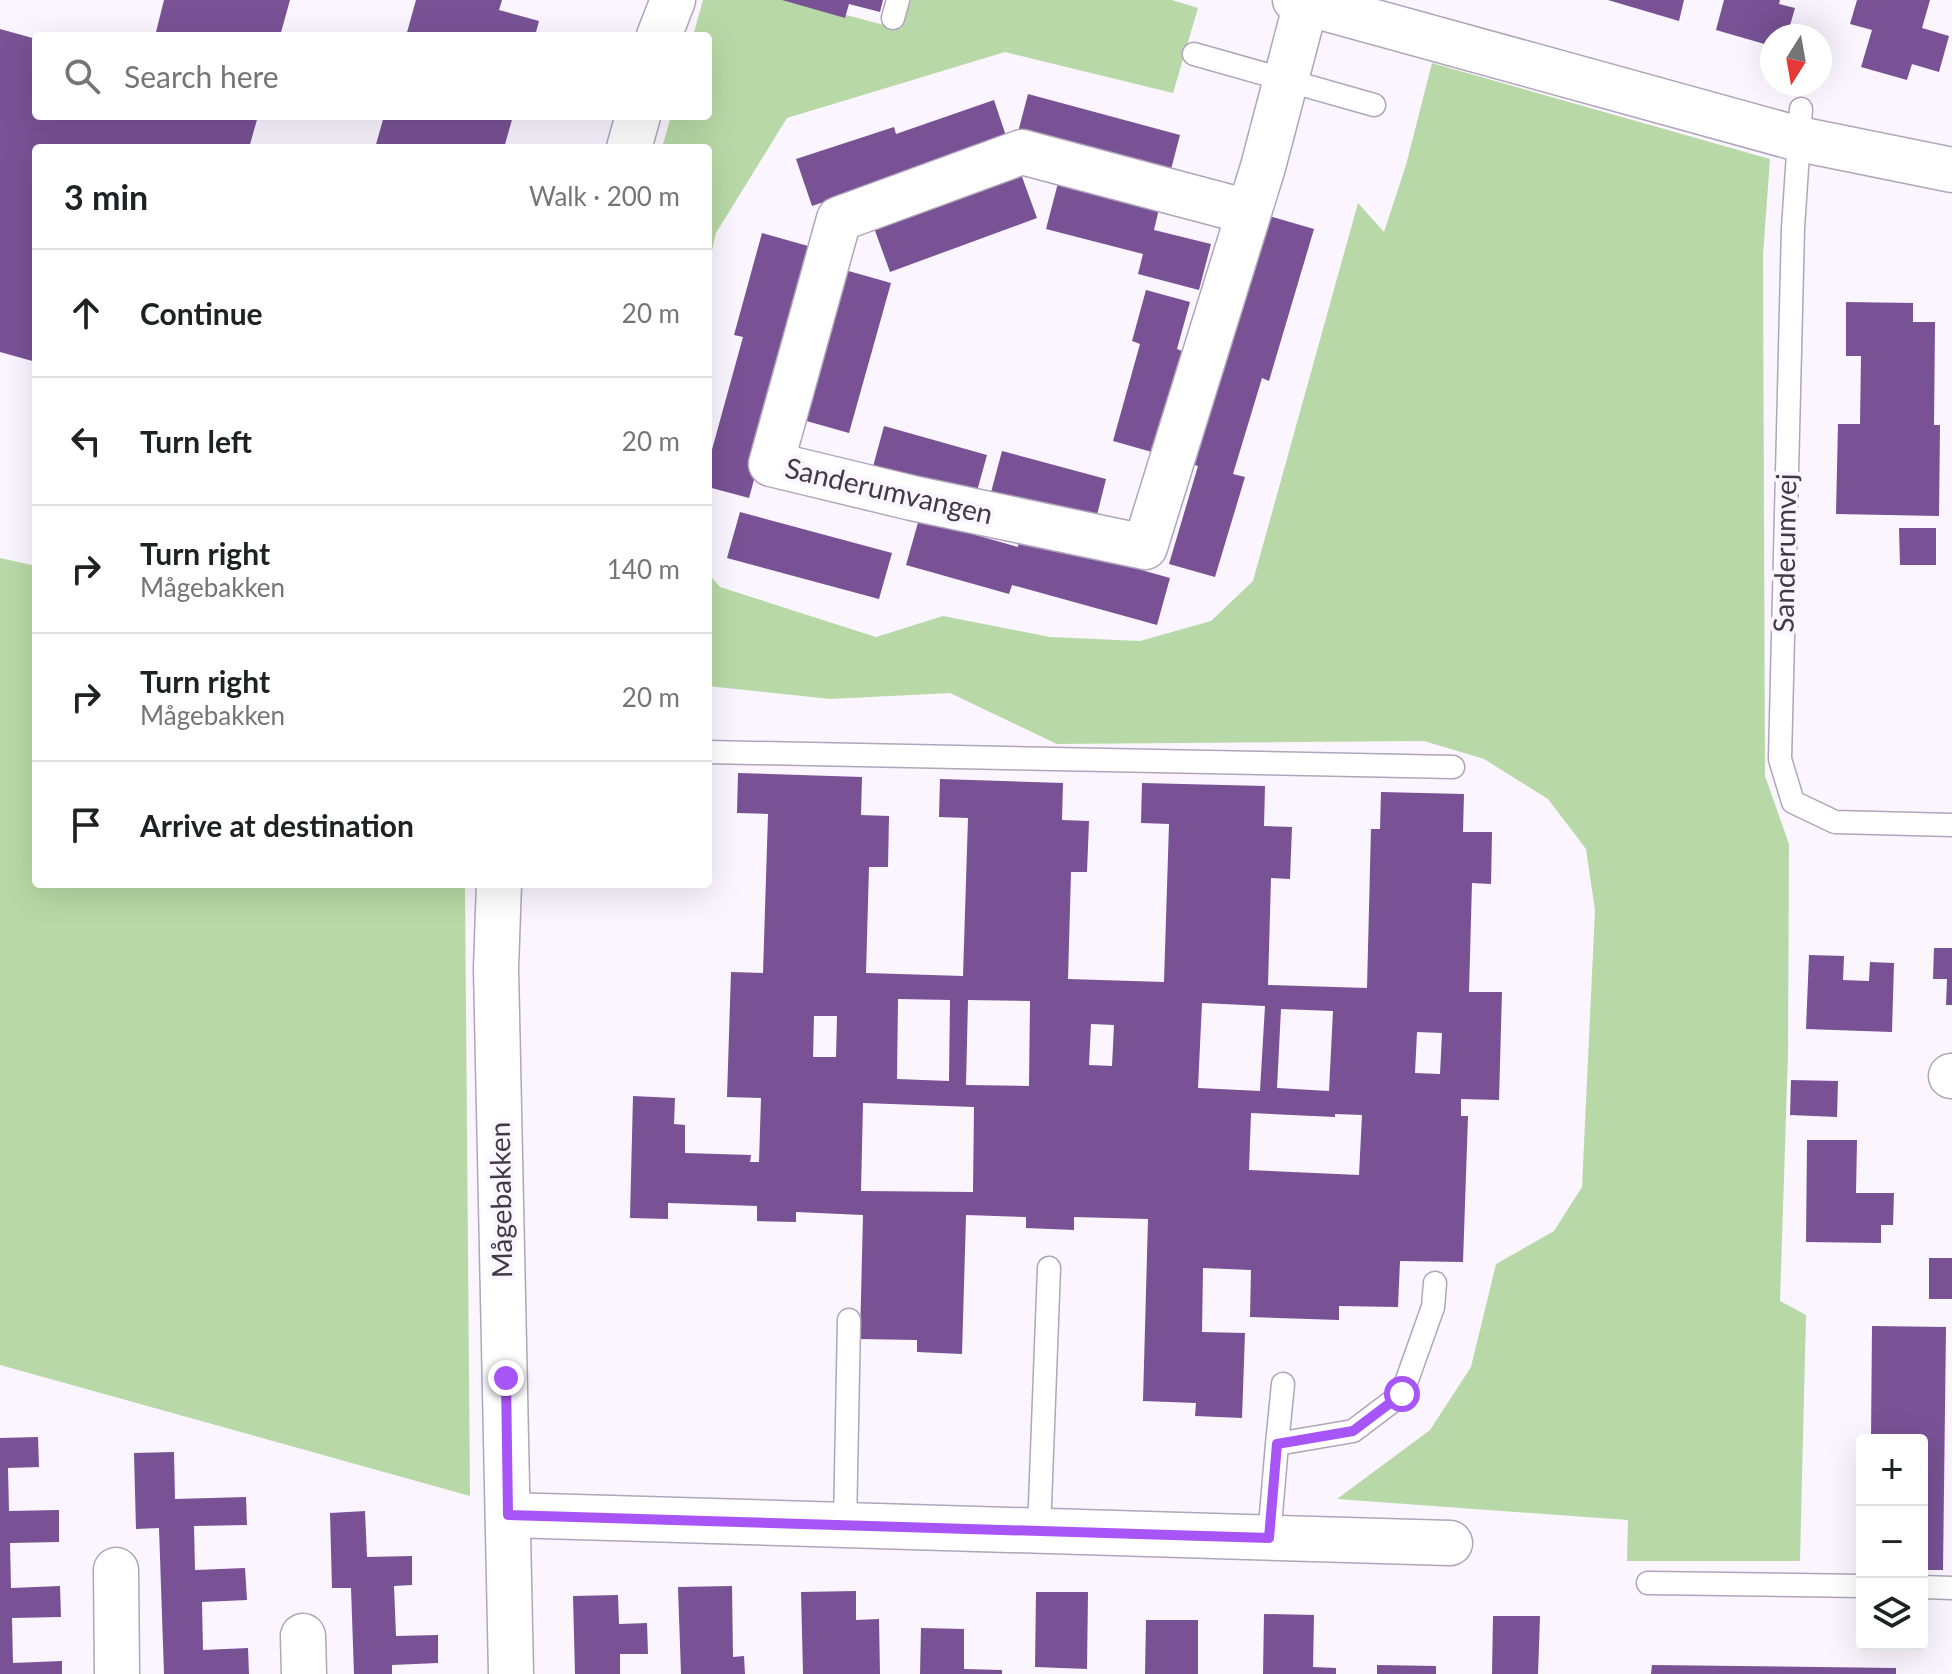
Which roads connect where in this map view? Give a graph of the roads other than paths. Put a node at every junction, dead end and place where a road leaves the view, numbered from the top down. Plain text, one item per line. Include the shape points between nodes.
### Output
1 (662, 0) edge
2 (673, 0) edge
3 (1406, 0) edge
4 (1301, 1) edge
5 (659, 32) edge
6 (661, 32) edge
7 (1194, 54) dead end
8 (1286, 80) junction
9 (1374, 105) dead end
10 (637, 120) edge
11 (1800, 124) junction
12 (630, 144) edge
13 (1952, 158) edge
14 (1952, 170) edge
15 (1248, 212) junction
16 (712, 752) edge
17 (1453, 767) dead end
18 (1952, 825) edge
19 (499, 888) edge
20 (1049, 1268) dead end
21 (1435, 1283) dead end
22 (849, 1320) dead end
23 (1283, 1384) dead end
24 (1277, 1444) junction
25 (508, 1515) junction
26 (845, 1525) junction
27 (1039, 1531) junction
28 (1269, 1538) junction
29 (1450, 1543) dead end
30 (116, 1570) dead end
31 (1648, 1583) dead end
32 (1856, 1586) edge
33 (1928, 1587) edge
34 (1952, 1588) edge
35 (117, 1674) edge
36 (511, 1674) edge

1 - 5 street
2 - 6 street
3 - 11 street
4 - 8 street, Sanderumvangen
4 - 11 street
7 - 8 lane
8 - 9 lane
8 - 15 street, Sanderumvangen
10 - 12 street
11 - 13 street
11 - 14 street
11 - 18 lane, Sanderumvej via 1780,759 1793,802 1835,822
15 - 15 street, Sanderumvangen via 1022,152 839,219 771,464 1145,547
16 - 17 lane
19 - 25 street, Mågebakken via 496,968
20 - 27 lane
21 - 24 lane via 1433,1307 1402,1394 1353,1431
22 - 26 lane
23 - 24 lane
24 - 28 lane
25 - 26 street
25 - 36 street, Mågebakken
26 - 27 street
27 - 28 street
28 - 29 street
30 - 35 street
31 - 32 lane
33 - 34 lane

